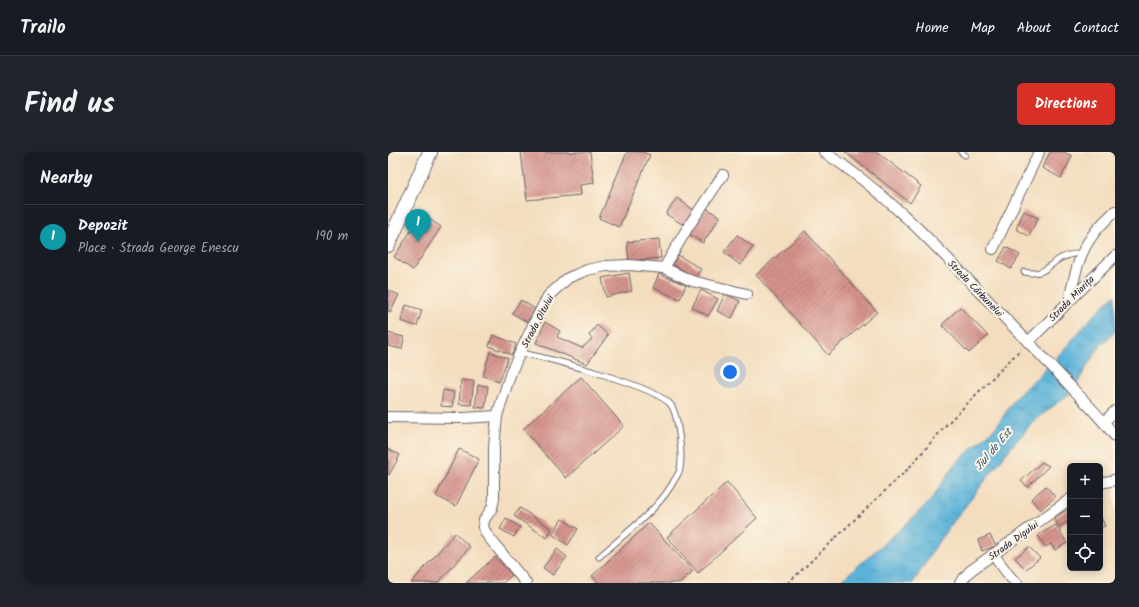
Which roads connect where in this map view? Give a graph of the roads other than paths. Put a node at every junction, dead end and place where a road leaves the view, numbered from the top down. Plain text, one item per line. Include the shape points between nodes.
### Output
1 (430, 152) edge
2 (824, 152) edge
3 (1039, 152) edge
4 (723, 175) dead end
5 (1115, 211) edge
6 (388, 245) edge
7 (993, 249) dead end
8 (1082, 252) junction
9 (1115, 256) edge
10 (664, 268) junction
11 (1024, 272) dead end
12 (747, 294) dead end
13 (1069, 301) junction
14 (1028, 342) junction
15 (520, 353) junction
16 (1115, 411) edge
17 (497, 416) junction
18 (388, 417) edge
19 (1104, 422) junction
20 (1115, 436) edge
21 (1115, 480) edge
22 (1103, 482) edge
23 (1067, 502) edge
24 (993, 554) junction
25 (599, 557) dead end
26 (526, 583) edge
27 (960, 583) edge
28 (1017, 583) edge

1 - 6 street
2 - 14 street, Strada Cărbunelui via 896,207
3 - 7 street
4 - 10 street
5 - 8 street via 1092,236
8 - 11 lane via 1062,257 1043,271 1034,274
8 - 13 street
9 - 13 street, Strada Miorița
10 - 12 street, Strada Oltului via 692,281
10 - 15 street, Strada Oltului via 606,266 568,278 548,296
13 - 14 street, Strada Miorița
14 - 19 street, Strada Cărbunelui
15 - 17 street, Strada Oltului
15 - 25 lane via 621,381 662,397 671,405 676,415 680,434 681,468 675,480 658,504
16 - 19 street
17 - 18 street
17 - 26 street, Strada Oltului via 494,499 483,527
19 - 20 street, Strada Cărbunelui
21 - 22 street
23 - 24 street, Strada Digului
24 - 27 street, Strada Digului via 970,571
24 - 28 street

